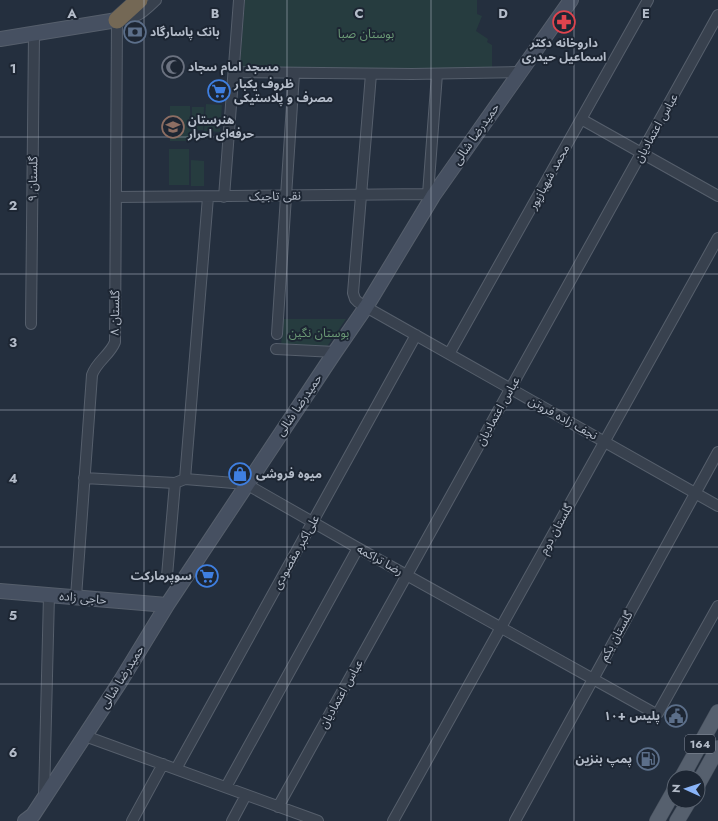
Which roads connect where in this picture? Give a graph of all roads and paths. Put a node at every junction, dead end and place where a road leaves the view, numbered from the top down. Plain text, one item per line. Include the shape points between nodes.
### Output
1 (140, 0) edge
2 (156, 0) edge
3 (239, 0) edge
4 (571, 0) edge
5 (648, 0) edge
6 (718, 15) edge
7 (117, 20) junction
8 (34, 34) junction
9 (0, 39) edge
10 (234, 72) junction
11 (519, 72) junction
12 (294, 74) junction
13 (371, 74) junction
14 (437, 74) junction
15 (582, 119) junction
16 (642, 153) junction
17 (286, 195) junction
18 (431, 195) junction
19 (224, 196) junction
20 (361, 196) junction
21 (718, 196) edge
22 (116, 197) junction
23 (208, 197) junction
24 (718, 238) edge
25 (366, 307) junction
26 (31, 324) dead end
27 (277, 334) dead end
28 (416, 336) junction
29 (276, 349) dead end
30 (335, 352) junction
31 (449, 354) junction
32 (510, 389) junction
33 (604, 442) junction
34 (718, 452) edge
35 (84, 478) junction
36 (185, 479) junction
37 (175, 483) junction
38 (246, 484) junction
39 (695, 493) junction
40 (718, 506) edge
41 (313, 522) junction
42 (358, 548) junction
43 (407, 575) junction
44 (167, 576) dead end
45 (0, 591) edge
46 (49, 595) junction
47 (76, 597) junction
48 (167, 605) junction
49 (718, 606) edge
50 (501, 628) junction
51 (593, 679) junction
52 (718, 712) edge
53 (85, 736) junction
54 (718, 748) edge
55 (163, 764) junction
56 (176, 769) junction
57 (686, 769) edge
58 (706, 770) edge
59 (226, 787) junction
60 (246, 795) junction
61 (44, 798) junction
62 (666, 805) edge
63 (278, 807) junction
64 (684, 809) edge
65 (31, 819) edge
66 (305, 819) edge
67 (132, 821) edge
68 (232, 821) edge
69 (318, 821) edge
70 (393, 821) edge
71 (514, 821) edge
72 (657, 821) edge
73 (677, 821) edge

1 - 7 highway
2 - 7 street via 138,16
3 - 10 street
4 - 11 main road, حمیدرضا شالی
5 - 15 street, محمد شهبازپور
6 - 16 street, عباس اعتمادیان
7 - 8 main road
7 - 22 street, گلستان ٨
8 - 9 main road
8 - 26 street, گلستان ۹
10 - 12 street
10 - 19 street
11 - 14 street
11 - 18 main road, حمیدرضا شالی
12 - 13 street
12 - 17 street
13 - 14 street
13 - 20 street, نجف زاده فروتن
14 - 18 street
15 - 16 street
15 - 31 street, محمد شهبازپور
16 - 21 street
16 - 32 street, عباس اعتمادیان
17 - 19 street, نقی تاجیک
17 - 20 street, نقی تاجیک
17 - 27 street
18 - 20 street, نقی تاجیک
18 - 25 main road, حمیدرضا شالی
19 - 23 street, نقی تاجیک
20 - 25 street, نجف زاده فروتن via 353,293 355,299
22 - 23 street, نقی تاجیک
22 - 35 street, گلستان ٨ via 115,342 113,348 94,368 92,375
23 - 36 street
24 - 33 street, گلستان دوم
25 - 28 street, نجف زاده فروتن
25 - 30 main road, حمیدرضا شالی
28 - 31 street, نجف زاده فروتن
28 - 41 street, علی‌اکبر مقصودی
29 - 30 street
30 - 38 main road, حمیدرضا شالی
31 - 32 street, نجف زاده فروتن
32 - 33 street, نجف زاده فروتن
32 - 43 street, عباس اعتمادیان
33 - 39 street, نجف زاده فروتن
33 - 50 street, گلستان دوم
34 - 39 street, گلستان یکم
35 - 37 street, رضا تراکمه
35 - 47 street, گلستان ٨
36 - 37 street, رضا تراکمه
36 - 38 street, رضا تراکمه
37 - 44 street
38 - 41 street, رضا تراکمه
38 - 48 main road, حمیدرضا شالی
39 - 40 street, نجف زاده فروتن
39 - 51 street, گلستان یکم
41 - 42 street, رضا تراکمه
41 - 56 street, علی‌اکبر مقصودی
42 - 43 street, رضا تراکمه
42 - 59 street
43 - 50 street, رضا تراکمه
43 - 63 street, عباس اعتمادیان
45 - 46 main road, حاجی زاده
46 - 47 main road, حاجی زاده
46 - 61 street
47 - 48 main road, حاجی زاده
48 - 53 main road, حمیدرضا شالی
49 - 51 street, رضا تراکمه via 657,714
50 - 51 street, رضا تراکمه
50 - 70 street, گلستان دوم
51 - 71 street, گلستان یکم
52 - 57 main road, 164
53 - 55 street
53 - 61 main road, حمیدرضا شالی
54 - 58 main road, 164
55 - 56 street
55 - 67 street
56 - 59 street
59 - 60 street
60 - 63 street
60 - 68 street
61 - 65 main road, حمیدرضا شالی
62 - 72 main road
63 - 66 street
64 - 73 main road
66 - 69 street

